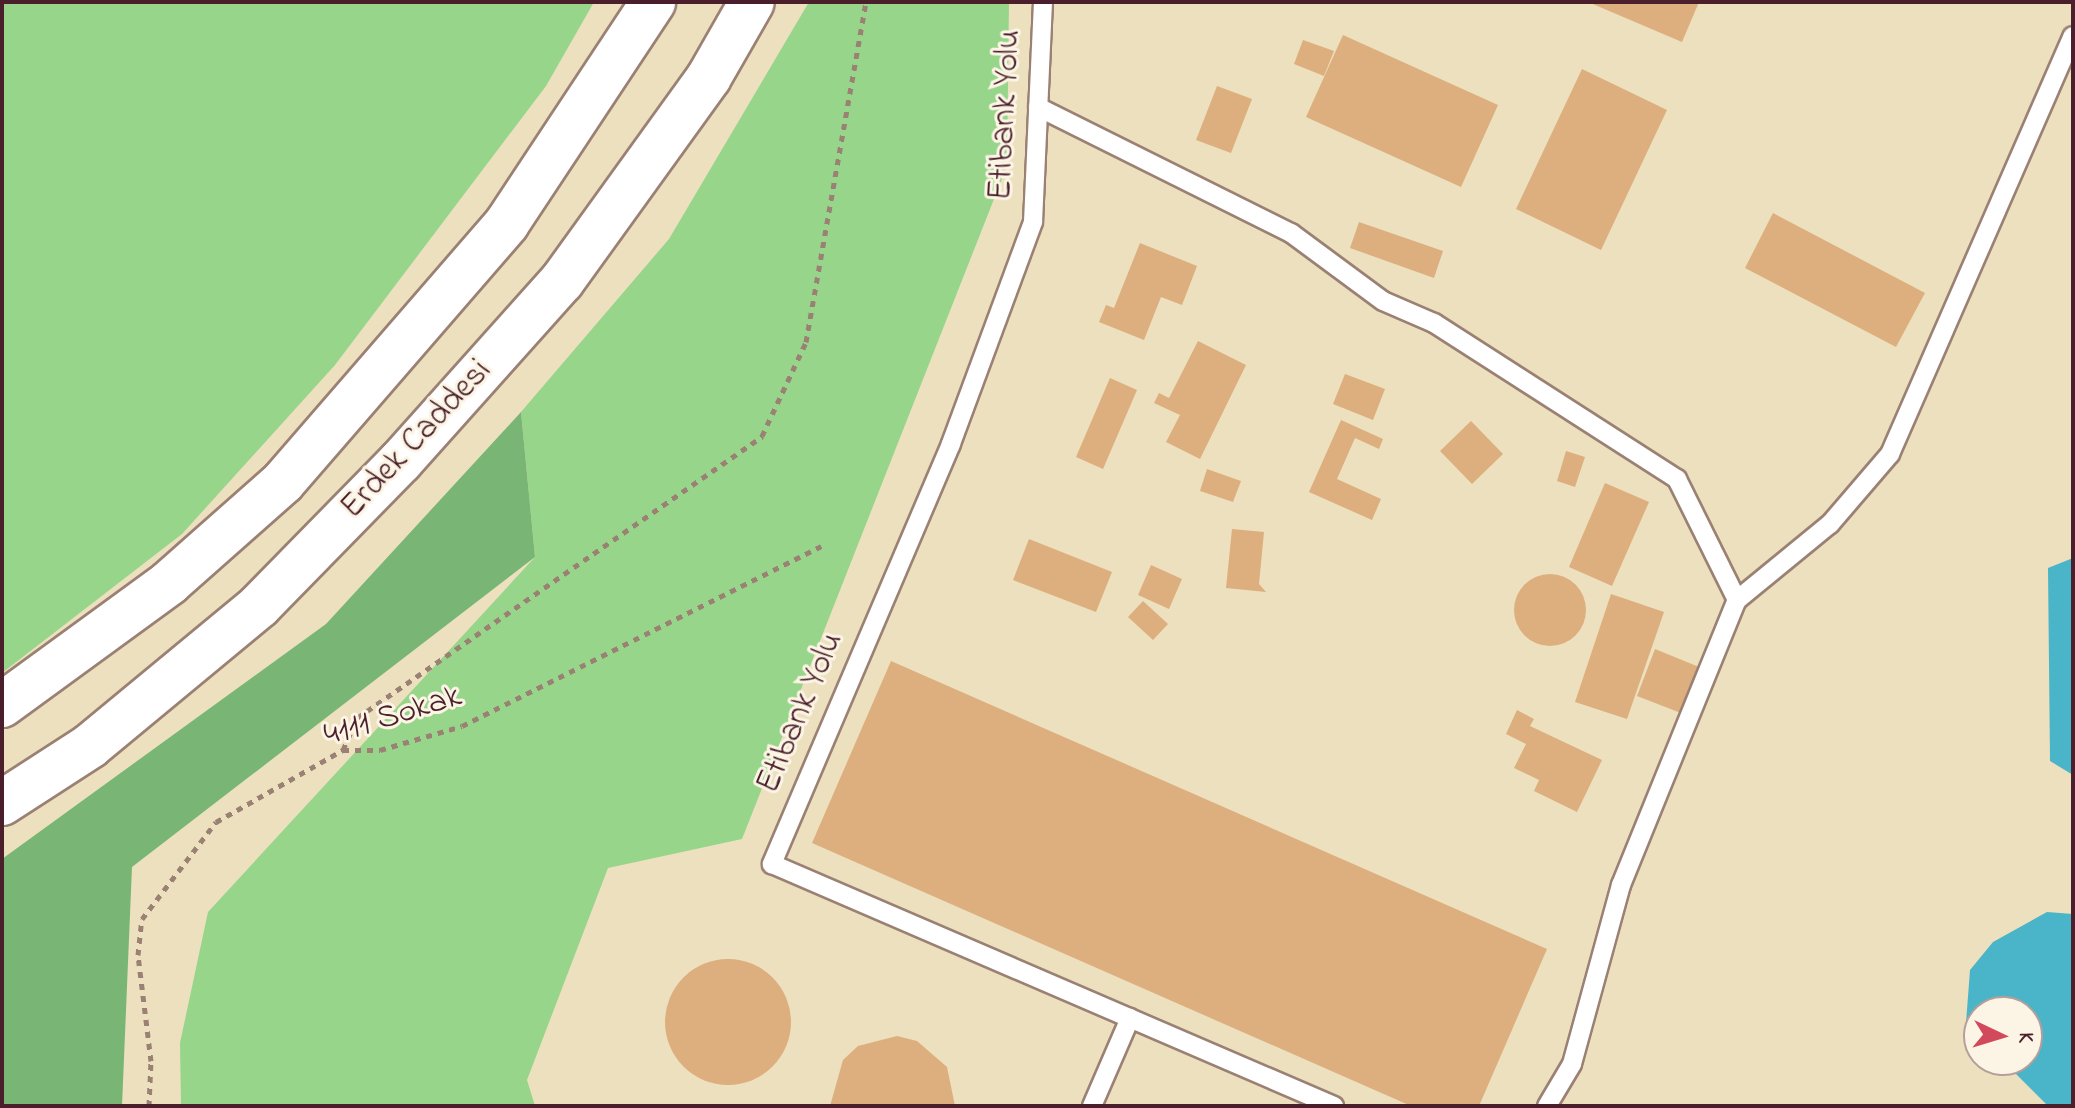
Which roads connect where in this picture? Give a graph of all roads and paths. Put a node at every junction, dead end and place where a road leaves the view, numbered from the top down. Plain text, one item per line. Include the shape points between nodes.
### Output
1 (653, 2) edge
2 (752, 2) edge
3 (866, 2) edge
4 (1043, 2) edge
5 (2073, 36) edge
6 (1038, 107) junction
7 (822, 546) dead end
8 (1737, 600) junction
9 (2, 705) edge
10 (343, 750) junction
11 (2, 803) edge
12 (1130, 1018) junction
13 (149, 1106) edge
14 (1092, 1106) edge
15 (1334, 1106) edge
16 (1547, 1106) edge

1 - 9 main road, Erdek Caddesi via 507,223 283,482 169,583
2 - 11 main road, Erdek Caddesi via 709,77 562,281 401,461 259,606 90,746
3 - 10 path via 806,342 762,436 357,718
4 - 6 lane, Etibank Yolu
5 - 8 lane via 1890,454 1830,524
6 - 8 lane via 1291,233 1383,301 1434,323 1677,479
6 - 12 lane, Etibank Yolu via 1033,222 951,444 772,864
7 - 10 path, 4111 Sokak via 462,726 380,750
8 - 16 lane via 1621,885 1572,1064
10 - 13 path, 4111 Sokak via 216,822 142,919 138,955 151,1061
12 - 14 lane
12 - 15 lane, Etibank Yolu

